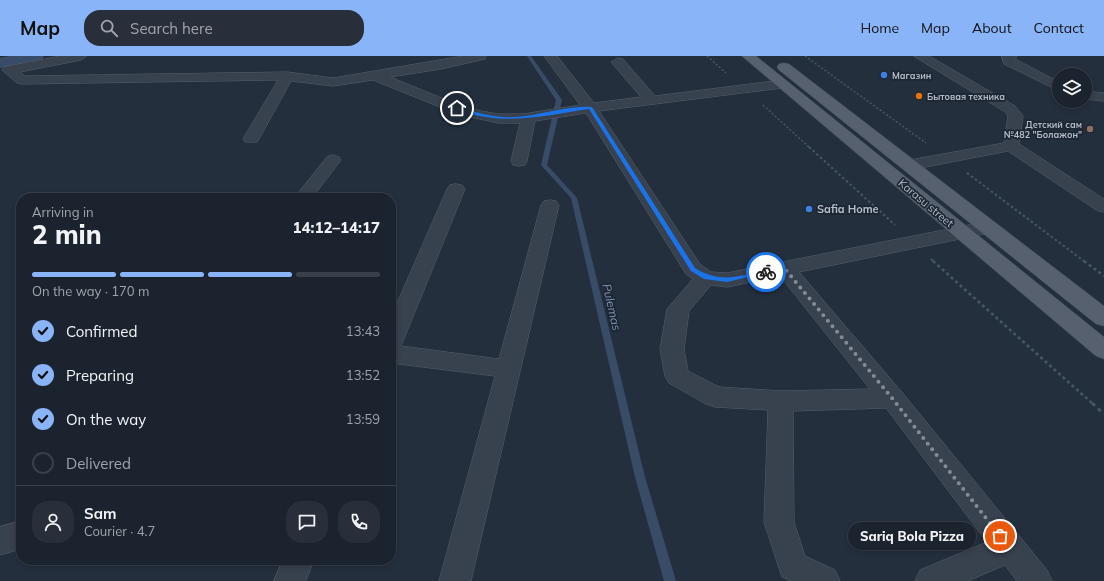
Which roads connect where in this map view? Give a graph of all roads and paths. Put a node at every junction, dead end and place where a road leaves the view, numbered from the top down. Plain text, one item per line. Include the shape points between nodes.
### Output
1 (81, 56) edge
2 (480, 56) edge
3 (550, 56) edge
4 (748, 56) edge
5 (770, 56) edge
6 (920, 56) edge
7 (1010, 56) edge
8 (618, 62) dead end
9 (4, 71) edge
10 (288, 76) junction
11 (376, 76) junction
12 (1052, 83) edge
13 (782, 84) junction
14 (1092, 96) edge
15 (1104, 97) edge
16 (652, 100) junction
17 (590, 108) junction
18 (529, 116) junction
19 (251, 139) dead end
20 (1011, 146) junction
21 (334, 160) dead end
22 (519, 161) dead end
23 (910, 165) junction
24 (456, 189) dead end
25 (307, 193) edge
26 (550, 205) dead end
27 (1104, 206) edge
28 (989, 227) junction
29 (962, 233) junction
30 (785, 269) junction
31 (706, 278) junction
32 (1104, 318) edge
33 (396, 331) edge
34 (1104, 350) edge
35 (396, 355) edge
36 (508, 369) junction
37 (892, 398) junction
38 (781, 401) junction
39 (16, 536) edge
40 (0, 541) edge
41 (1010, 548) junction
42 (297, 565) edge
43 (290, 581) edge
44 (455, 581) edge
45 (824, 581) edge
46 (932, 581) edge
47 (1036, 581) edge

1 - 9 street
2 - 11 street
3 - 17 street
4 - 13 main road, Karasu street
5 - 23 main road, Karasu street
6 - 20 street via 1010,109 1016,116
7 - 12 street via 1009,61
8 - 16 street
9 - 10 street via 22,80
10 - 11 street via 333,82
10 - 19 street
11 - 18 street via 471,113 515,119
13 - 16 street
13 - 29 main road, Karasu street
14 - 15 street
16 - 17 street
17 - 18 street
17 - 31 street via 693,269
18 - 22 street
20 - 23 street
20 - 27 street
21 - 25 street
23 - 28 main road, Karasu street
24 - 33 street
26 - 36 street
28 - 29 street
28 - 32 main road, Karasu street
29 - 30 street
29 - 34 main road, Karasu street
30 - 31 street via 727,280
30 - 37 street
31 - 38 street via 678,309 672,349 677,376 715,397
35 - 36 street
36 - 44 street
37 - 38 street
37 - 41 street
38 - 45 street via 780,522 793,566
39 - 40 street
41 - 46 street
41 - 47 street
42 - 43 street

